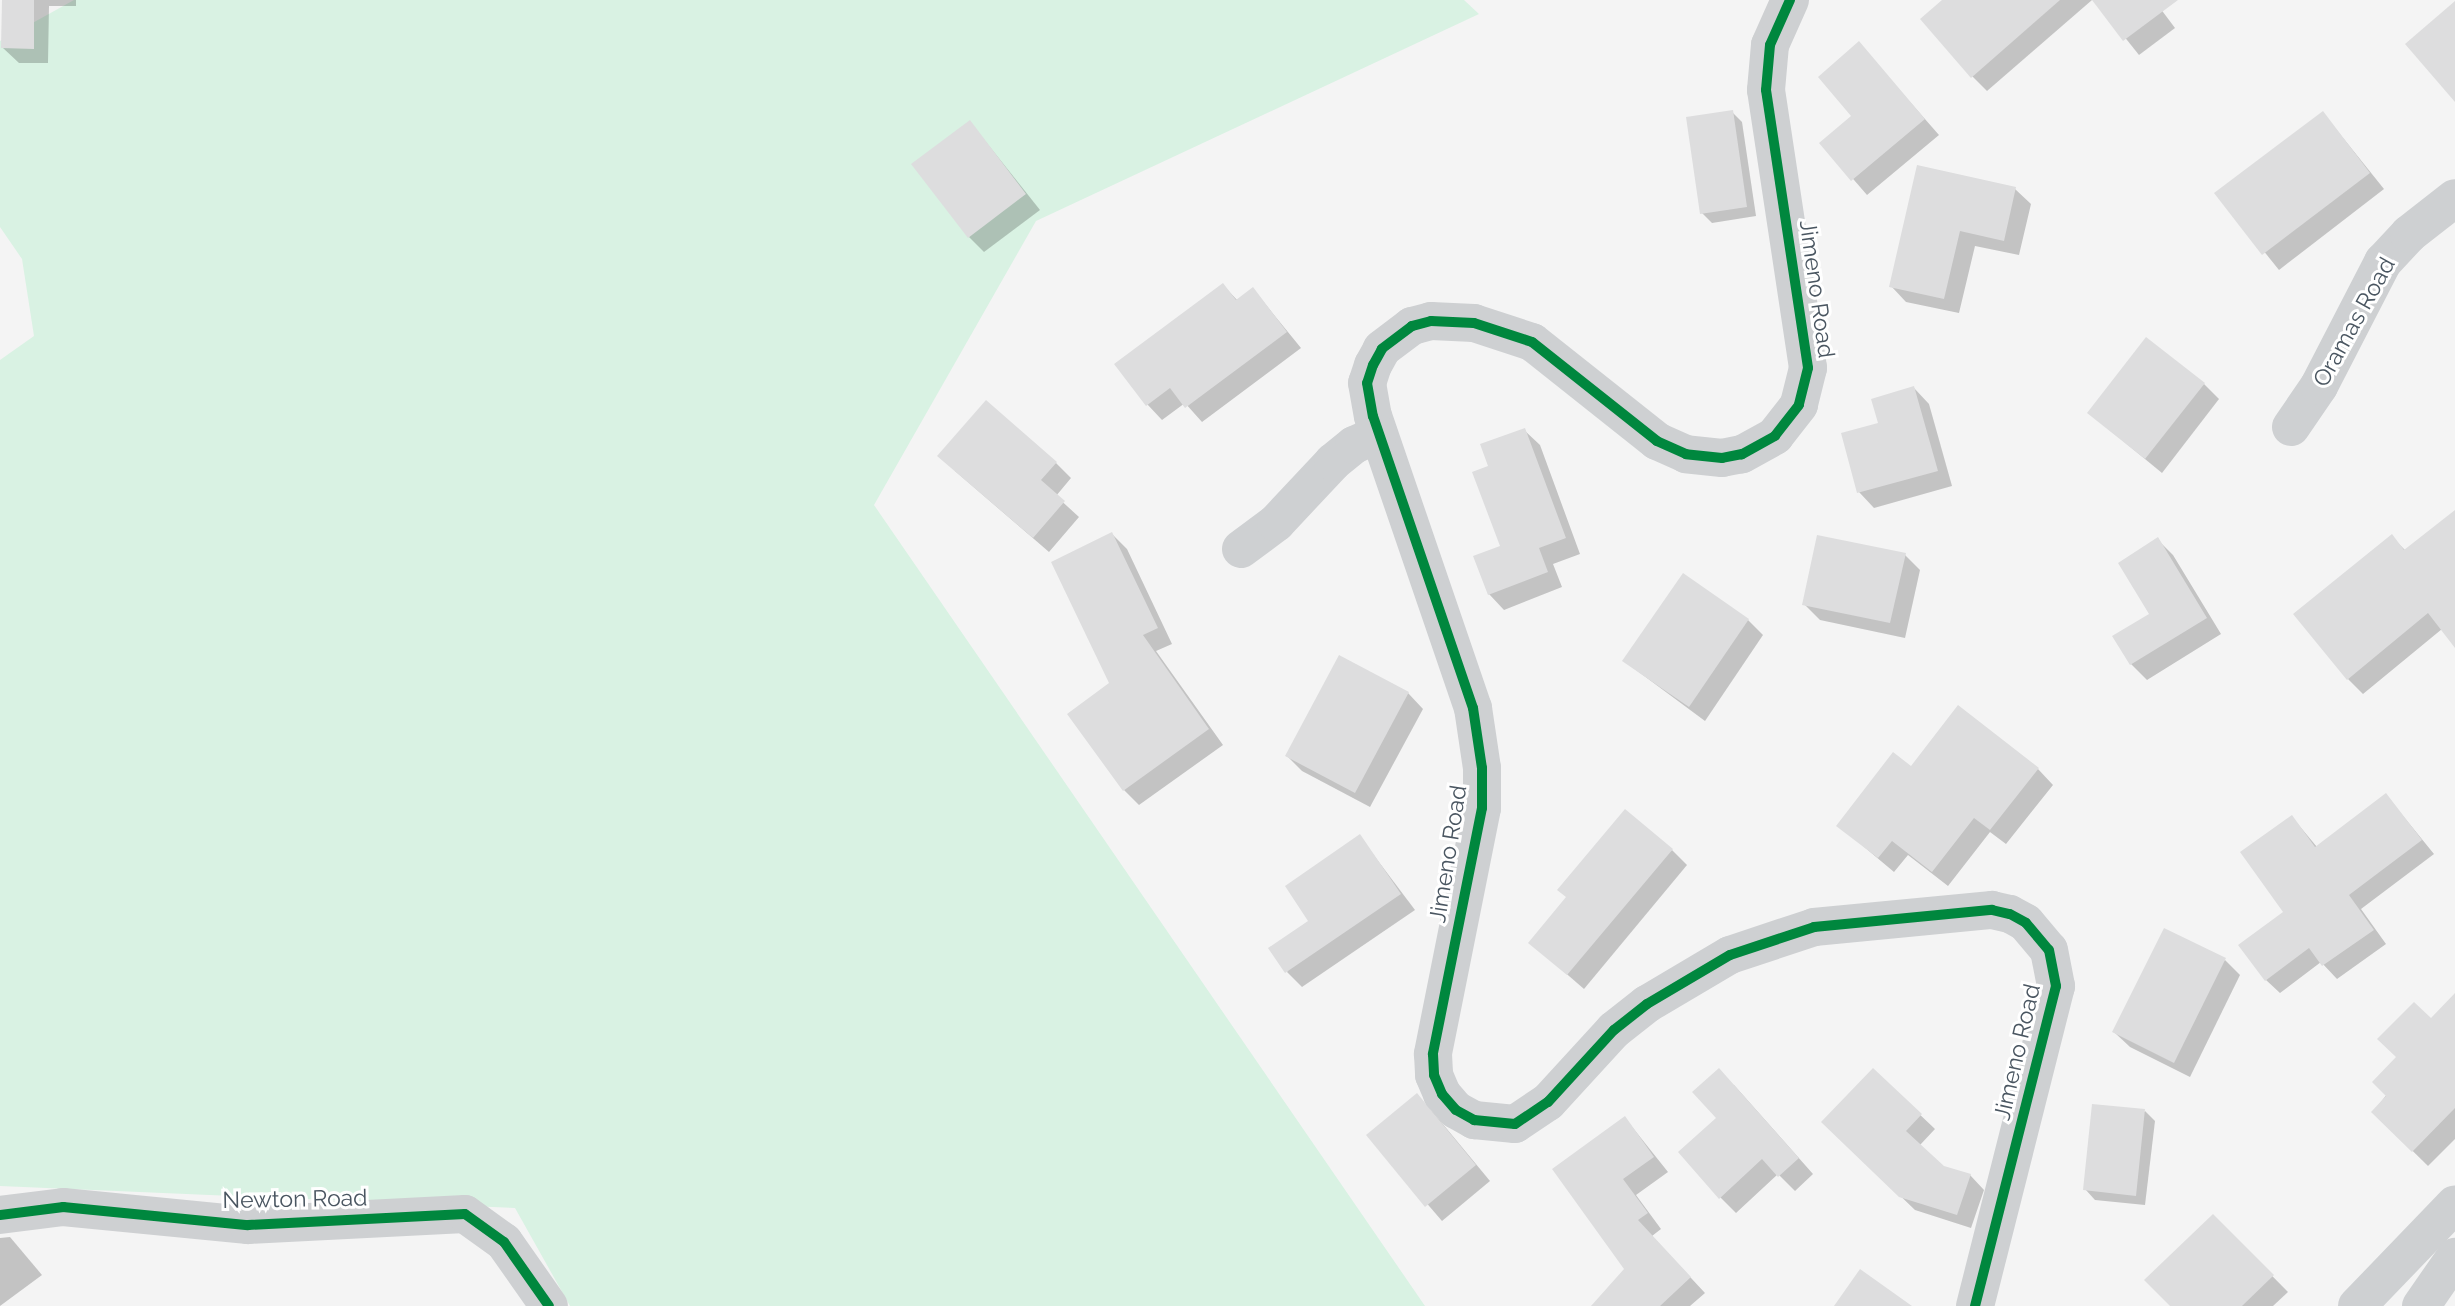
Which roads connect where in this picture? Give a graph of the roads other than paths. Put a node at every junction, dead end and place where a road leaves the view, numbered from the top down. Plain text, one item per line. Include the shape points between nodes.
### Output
1 (1790, 0) edge
2 (2455, 198) edge
3 (2291, 427) dead end
4 (1378, 434) junction
5 (1241, 549) dead end
6 (2455, 1204) edge
7 (0, 1215) edge
8 (2455, 1257) edge
9 (549, 1306) edge
10 (1975, 1306) edge
11 (2357, 1306) edge
12 (2421, 1306) edge

1 - 4 street, Jimeno Road via 1770,44 1766,90 1807,345 1806,387 1789,422 1760,447 1742,454 1723,458 1686,454 1657,441 1532,342 1474,323 1431,321 1396,335 1373,365 1367,383
2 - 3 street, Oramas Road via 2409,234 2383,262 2319,386
4 - 5 street via 1333,462 1276,523
4 - 10 street, Jimeno Road via 1473,708 1482,768 1482,808 1433,1054 1442,1094 1474,1120 1515,1124 1548,1102 1614,1030 1647,1004 1730,955 1814,927 1992,910 2010,914 2026,923 2049,950 2056,986
6 - 11 street
7 - 9 street, Newton Road via 63,1207 248,1226 465,1214 504,1242
8 - 12 street

